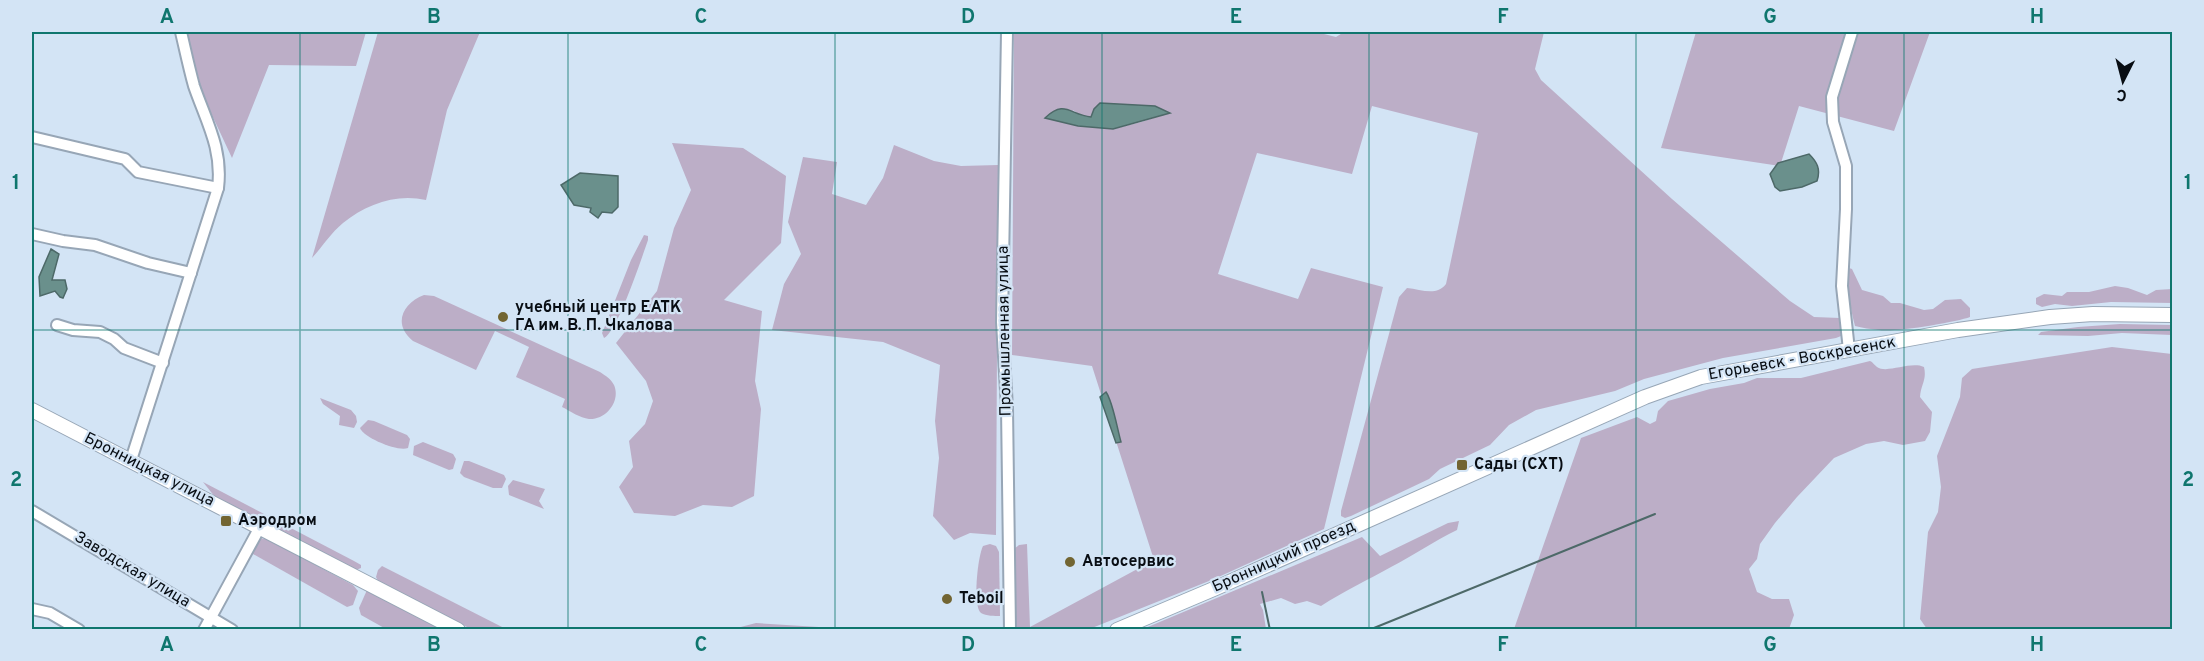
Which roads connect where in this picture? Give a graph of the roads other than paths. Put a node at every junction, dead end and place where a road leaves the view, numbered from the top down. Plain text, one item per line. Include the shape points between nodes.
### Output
1 (181, 32) edge
2 (1006, 32) edge
3 (1852, 32) edge
4 (32, 137) edge
5 (218, 188) junction
6 (32, 234) edge
7 (191, 273) junction
8 (2172, 315) edge
9 (57, 325) dead end
10 (1849, 350) junction
11 (164, 363) junction
12 (32, 410) edge
13 (131, 460) junction
14 (1451, 482) joint
15 (32, 511) edge
16 (260, 527) junction
17 (32, 609) edge
18 (211, 617) junction
19 (1121, 629) edge
20 (79, 630) edge
21 (204, 630) edge
22 (232, 630) edge
23 (458, 630) edge
24 (1010, 630) edge

1 - 5 street via 194,85 218,150
2 - 24 street, Промышленная улица via 1002,322
3 - 10 street via 1832,97 1833,122 1846,166 1842,286
4 - 5 street via 125,159 138,171
5 - 7 street
6 - 7 street via 96,245
7 - 11 street
8 - 10 main road, Егорьевск - Воскресенск via 2050,317
9 - 11 street via 100,332 124,348
10 - 14 main road, Егорьевск - Воскресенск via 1701,377 1670,387
11 - 13 street
12 - 13 main road, Бронницкая улица
13 - 16 main road, Бронницкая улица
14 - 19 main road, Бронницкий проезд
15 - 18 street, Заводская улица
16 - 18 street
16 - 23 main road, Бронницкая улица
17 - 20 street via 50,613
18 - 21 street
18 - 22 street, Заводская улица

